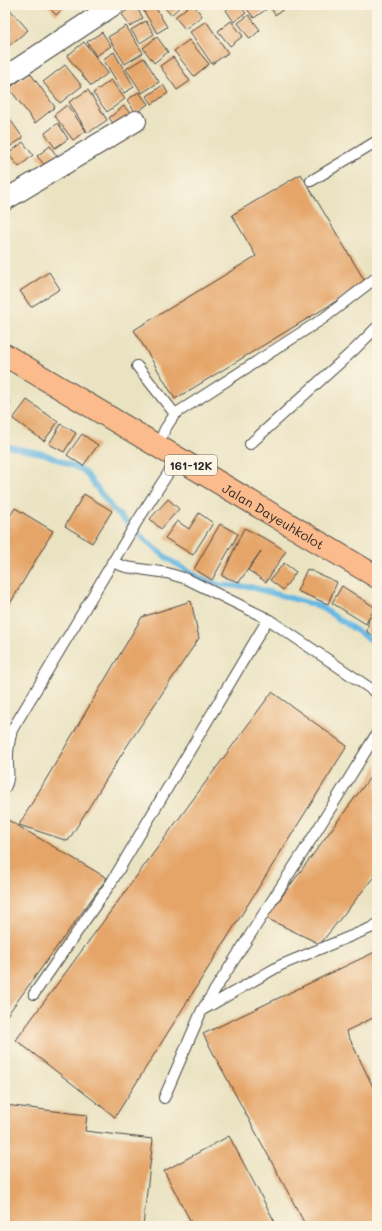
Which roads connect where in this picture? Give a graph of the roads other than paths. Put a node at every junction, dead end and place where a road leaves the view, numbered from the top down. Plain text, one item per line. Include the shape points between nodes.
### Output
1 (114, 5) edge
2 (5, 77) edge
3 (136, 121) dead end
4 (377, 141) edge
5 (311, 181) dead end
6 (5, 200) edge
7 (377, 277) edge
8 (377, 327) edge
9 (5, 355) edge
10 (137, 366) dead end
11 (175, 414) junction
12 (250, 444) dead end
13 (158, 446) junction
14 (178, 458) junction
15 (112, 562) junction
16 (377, 577) edge
17 (268, 619) junction
18 (377, 692) edge
19 (377, 733) edge
20 (5, 788) edge
21 (377, 924) edge
22 (34, 994) dead end
23 (202, 1010) junction
24 (164, 1098) dead end

1 - 2 street
3 - 6 street
4 - 5 lane
7 - 11 lane via 324,318
8 - 12 lane
9 - 13 main road, Jalan Dayeuhkolot / 161-12K
10 - 11 lane
11 - 13 lane
13 - 14 main road, Jalan Dayeuhkolot / 161-12K
14 - 15 lane
14 - 16 main road, Jalan Dayeuhkolot / 161-12K
15 - 17 lane via 187,579
15 - 20 lane via 12,730 8,757 9,773
17 - 18 lane
17 - 22 lane via 111,884
19 - 23 lane
21 - 23 lane via 281,965
23 - 24 lane

